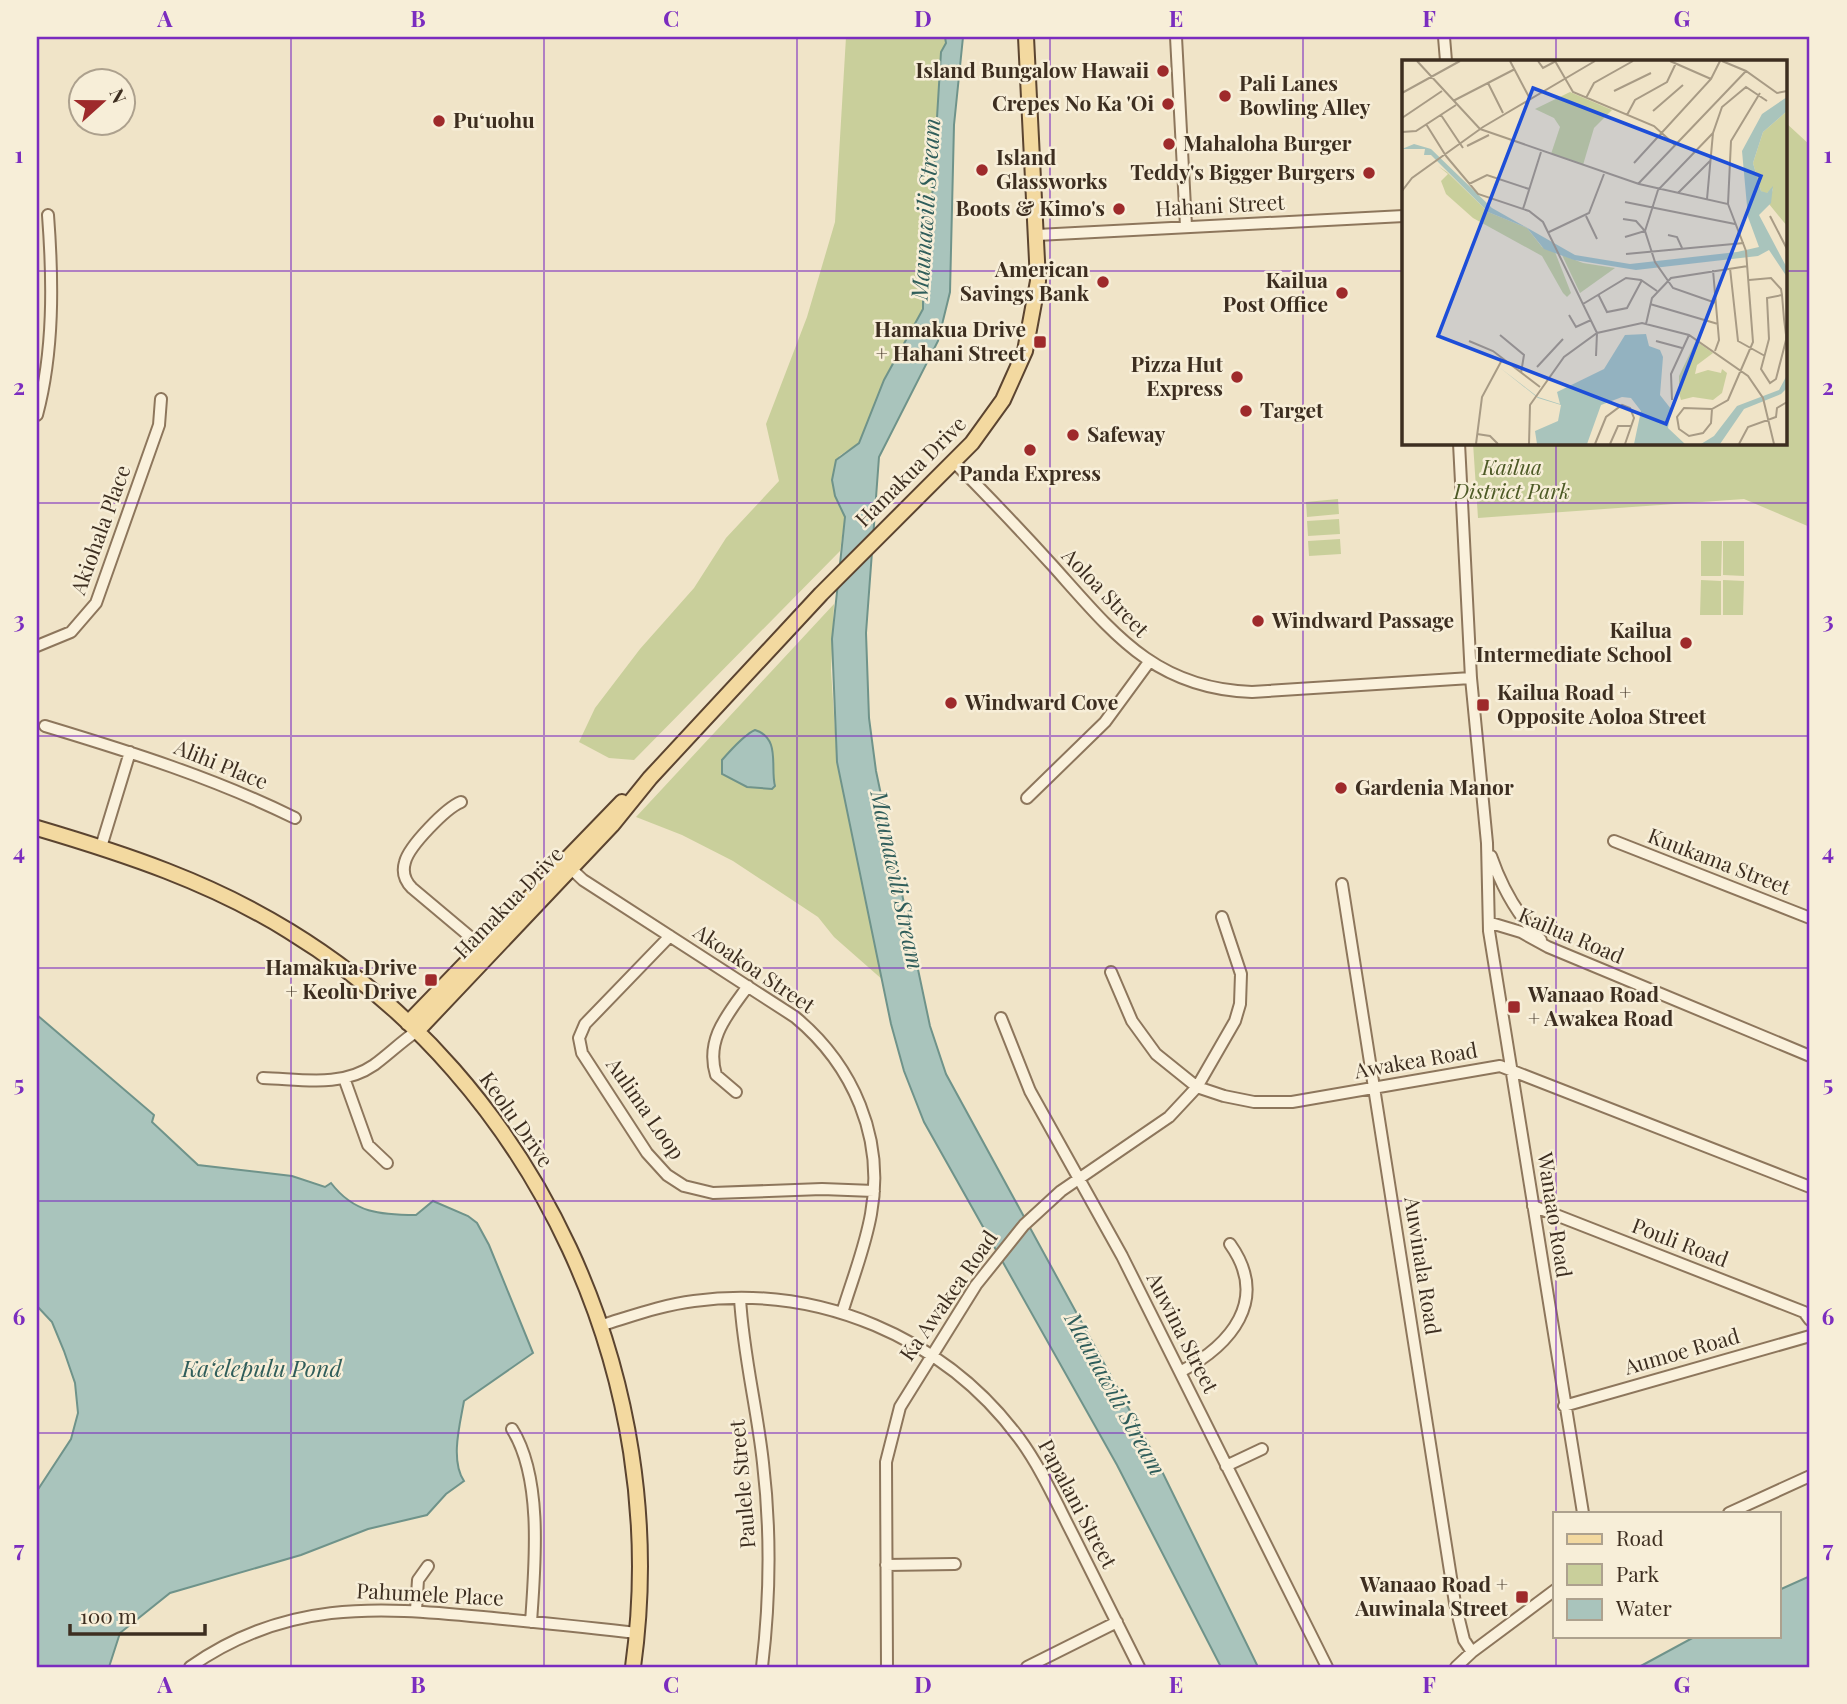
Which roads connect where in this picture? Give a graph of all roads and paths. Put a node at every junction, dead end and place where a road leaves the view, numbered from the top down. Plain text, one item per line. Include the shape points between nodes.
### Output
1 (1026, 37) edge
2 (1176, 37) edge
3 (1444, 37) edge
4 (1446, 60) edge
5 (48, 215) dead end
6 (1402, 216) edge
7 (1186, 226) junction
8 (1037, 235) junction
9 (161, 400) dead end
10 (37, 415) edge
11 (1459, 444) edge
12 (954, 462) junction
13 (37, 646) edge
14 (1149, 662) junction
15 (1471, 678) junction
16 (45, 726) dead end
17 (130, 752) junction
18 (1027, 797) dead end
19 (461, 802) dead end
20 (295, 818) dead end
21 (37, 828) edge
22 (1614, 841) dead end
23 (1487, 843) junction
24 (101, 847) junction
25 (567, 865) junction
26 (1342, 884) dead end
27 (1222, 917) dead end
28 (1810, 918) edge
29 (1490, 923) junction
30 (670, 936) junction
31 (1548, 947) junction
32 (486, 951) junction
33 (1111, 972) dead end
34 (748, 986) junction
35 (1001, 1018) dead end
36 (412, 1027) junction
37 (1810, 1056) edge
38 (1510, 1069) junction
39 (344, 1078) junction
40 (263, 1079) dead end
41 (1197, 1087) junction
42 (1375, 1089) junction
43 (736, 1092) dead end
44 (387, 1163) dead end
45 (1079, 1178) junction
46 (1810, 1187) edge
47 (874, 1191) junction
48 (1533, 1206) junction
49 (1230, 1244) dead end
50 (740, 1298) junction
51 (842, 1313) junction
52 (1810, 1320) edge
53 (601, 1325) junction
54 (1810, 1336) edge
55 (931, 1355) junction
56 (1180, 1372) junction
57 (1564, 1406) junction
58 (512, 1429) dead end
59 (1262, 1449) dead end
60 (1226, 1466) junction
61 (1810, 1476) edge
62 (1583, 1512) edge
63 (1731, 1512) edge
64 (955, 1564) dead end
65 (886, 1565) junction
66 (428, 1566) dead end
67 (1553, 1591) edge
68 (416, 1610) junction
69 (531, 1622) junction
70 (1117, 1622) junction
71 (637, 1633) junction
72 (1472, 1652) junction
73 (190, 1667) edge
74 (633, 1667) edge
75 (762, 1667) edge
76 (887, 1667) edge
77 (1027, 1667) edge
78 (1139, 1667) edge
79 (1327, 1667) edge
80 (1457, 1667) edge

1 - 8 main road, Hamakua Drive
2 - 7 street
3 - 4 street
5 - 10 street via 52,287
6 - 7 street, Hahani Street
7 - 8 street, Hahani Street
8 - 12 main road, Hamakua Drive via 1036,299 1022,359 994,415
9 - 13 street, Akiohala Place via 161,419 96,603 71,632
11 - 15 street, Kailua Road
12 - 14 street, Aoloa Street via 1116,636
12 - 25 main road, Hamakua Drive via 821,594 650,778 604,817
14 - 15 street, Aoloa Street via 1192,683 1237,692
14 - 18 street via 1105,722
15 - 23 street, Kailua Road
16 - 17 street, Alihi Place
17 - 20 street, Alihi Place via 218,783
17 - 24 street
19 - 32 street via 446,811 408,855 404,875 412,888
21 - 24 main road, Keolu Drive
22 - 28 street, Kuukama Street
23 - 29 street, Kailua Road
23 - 31 street via 1499,880
24 - 36 main road, Keolu Drive via 180,875 263,915 341,966
25 - 30 street, Akoakoa Street
25 - 32 main road, Hamakua Drive
26 - 42 street, Auwinala Road
27 - 41 street, Ka Awakea Road via 1241,974 1240,1004
29 - 31 street, Kailua Road via 1521,932
29 - 38 street, Wanaao Road
30 - 34 street, Akoakoa Street
30 - 47 street, Aulima Loop via 585,1024 579,1038 582,1053 653,1161 675,1181 713,1193
31 - 37 street, Kailua Road
32 - 36 main road, Hamakua Drive
33 - 41 street, Awakea Road via 1141,1035
34 - 43 street via 713,1045 716,1075
34 - 47 street, Akoakoa Street via 807,1027 847,1077 870,1136
35 - 45 street, Auwina Street via 1030,1091
36 - 39 street, Hamakua Drive via 372,1066
36 - 53 main road, Keolu Drive via 476,1096 519,1156 559,1225
38 - 42 street, Awakea Road via 1500,1066
38 - 46 street, Awakea Road
38 - 48 street, Wanaao Road
39 - 40 street, Hamakua Drive
39 - 44 street via 368,1145
41 - 42 street, Awakea Road via 1267,1103
41 - 45 street, Ka Awakea Road via 1169,1117
42 - 72 street, Auwinala Road via 1455,1603 1464,1640
45 - 55 street, Ka Awakea Road via 1037,1212 996,1257
45 - 56 street, Auwina Street
47 - 51 street, Akoakoa Street via 868,1228
48 - 52 street, Pouli Road via 1804,1312
48 - 57 street, Wanaao Road
49 - 56 street via 1246,1273 1242,1311 1222,1344
50 - 51 street, Papalani Street via 801,1303
50 - 53 street, Papalani Street via 671,1305
50 - 75 street, Paulele Street via 767,1504 768,1596
51 - 55 street, Papalani Street via 885,1329
53 - 71 main road, Keolu Drive via 622,1399 634,1466 640,1552
54 - 57 street, Aumoe Road
55 - 65 street, Ka Awakea Road via 900,1407 890,1438 885,1475
55 - 70 street, Papalani Street via 991,1405 1025,1447
56 - 60 street, Auwina Street
57 - 62 street, Wanaao Road
58 - 69 street via 523,1447 531,1502
59 - 60 street
60 - 79 street, Auwina Street
61 - 63 street
64 - 65 street
65 - 76 street, Ka Awakea Road
66 - 68 street via 418,1580
67 - 72 street
68 - 69 street, Pahumele Place
68 - 73 street, Pahumele Place via 360,1608 294,1618 232,1642
69 - 71 street, Pahumele Place
70 - 77 street
70 - 78 street, Papalani Street
71 - 74 main road, Keolu Drive
72 - 80 street

